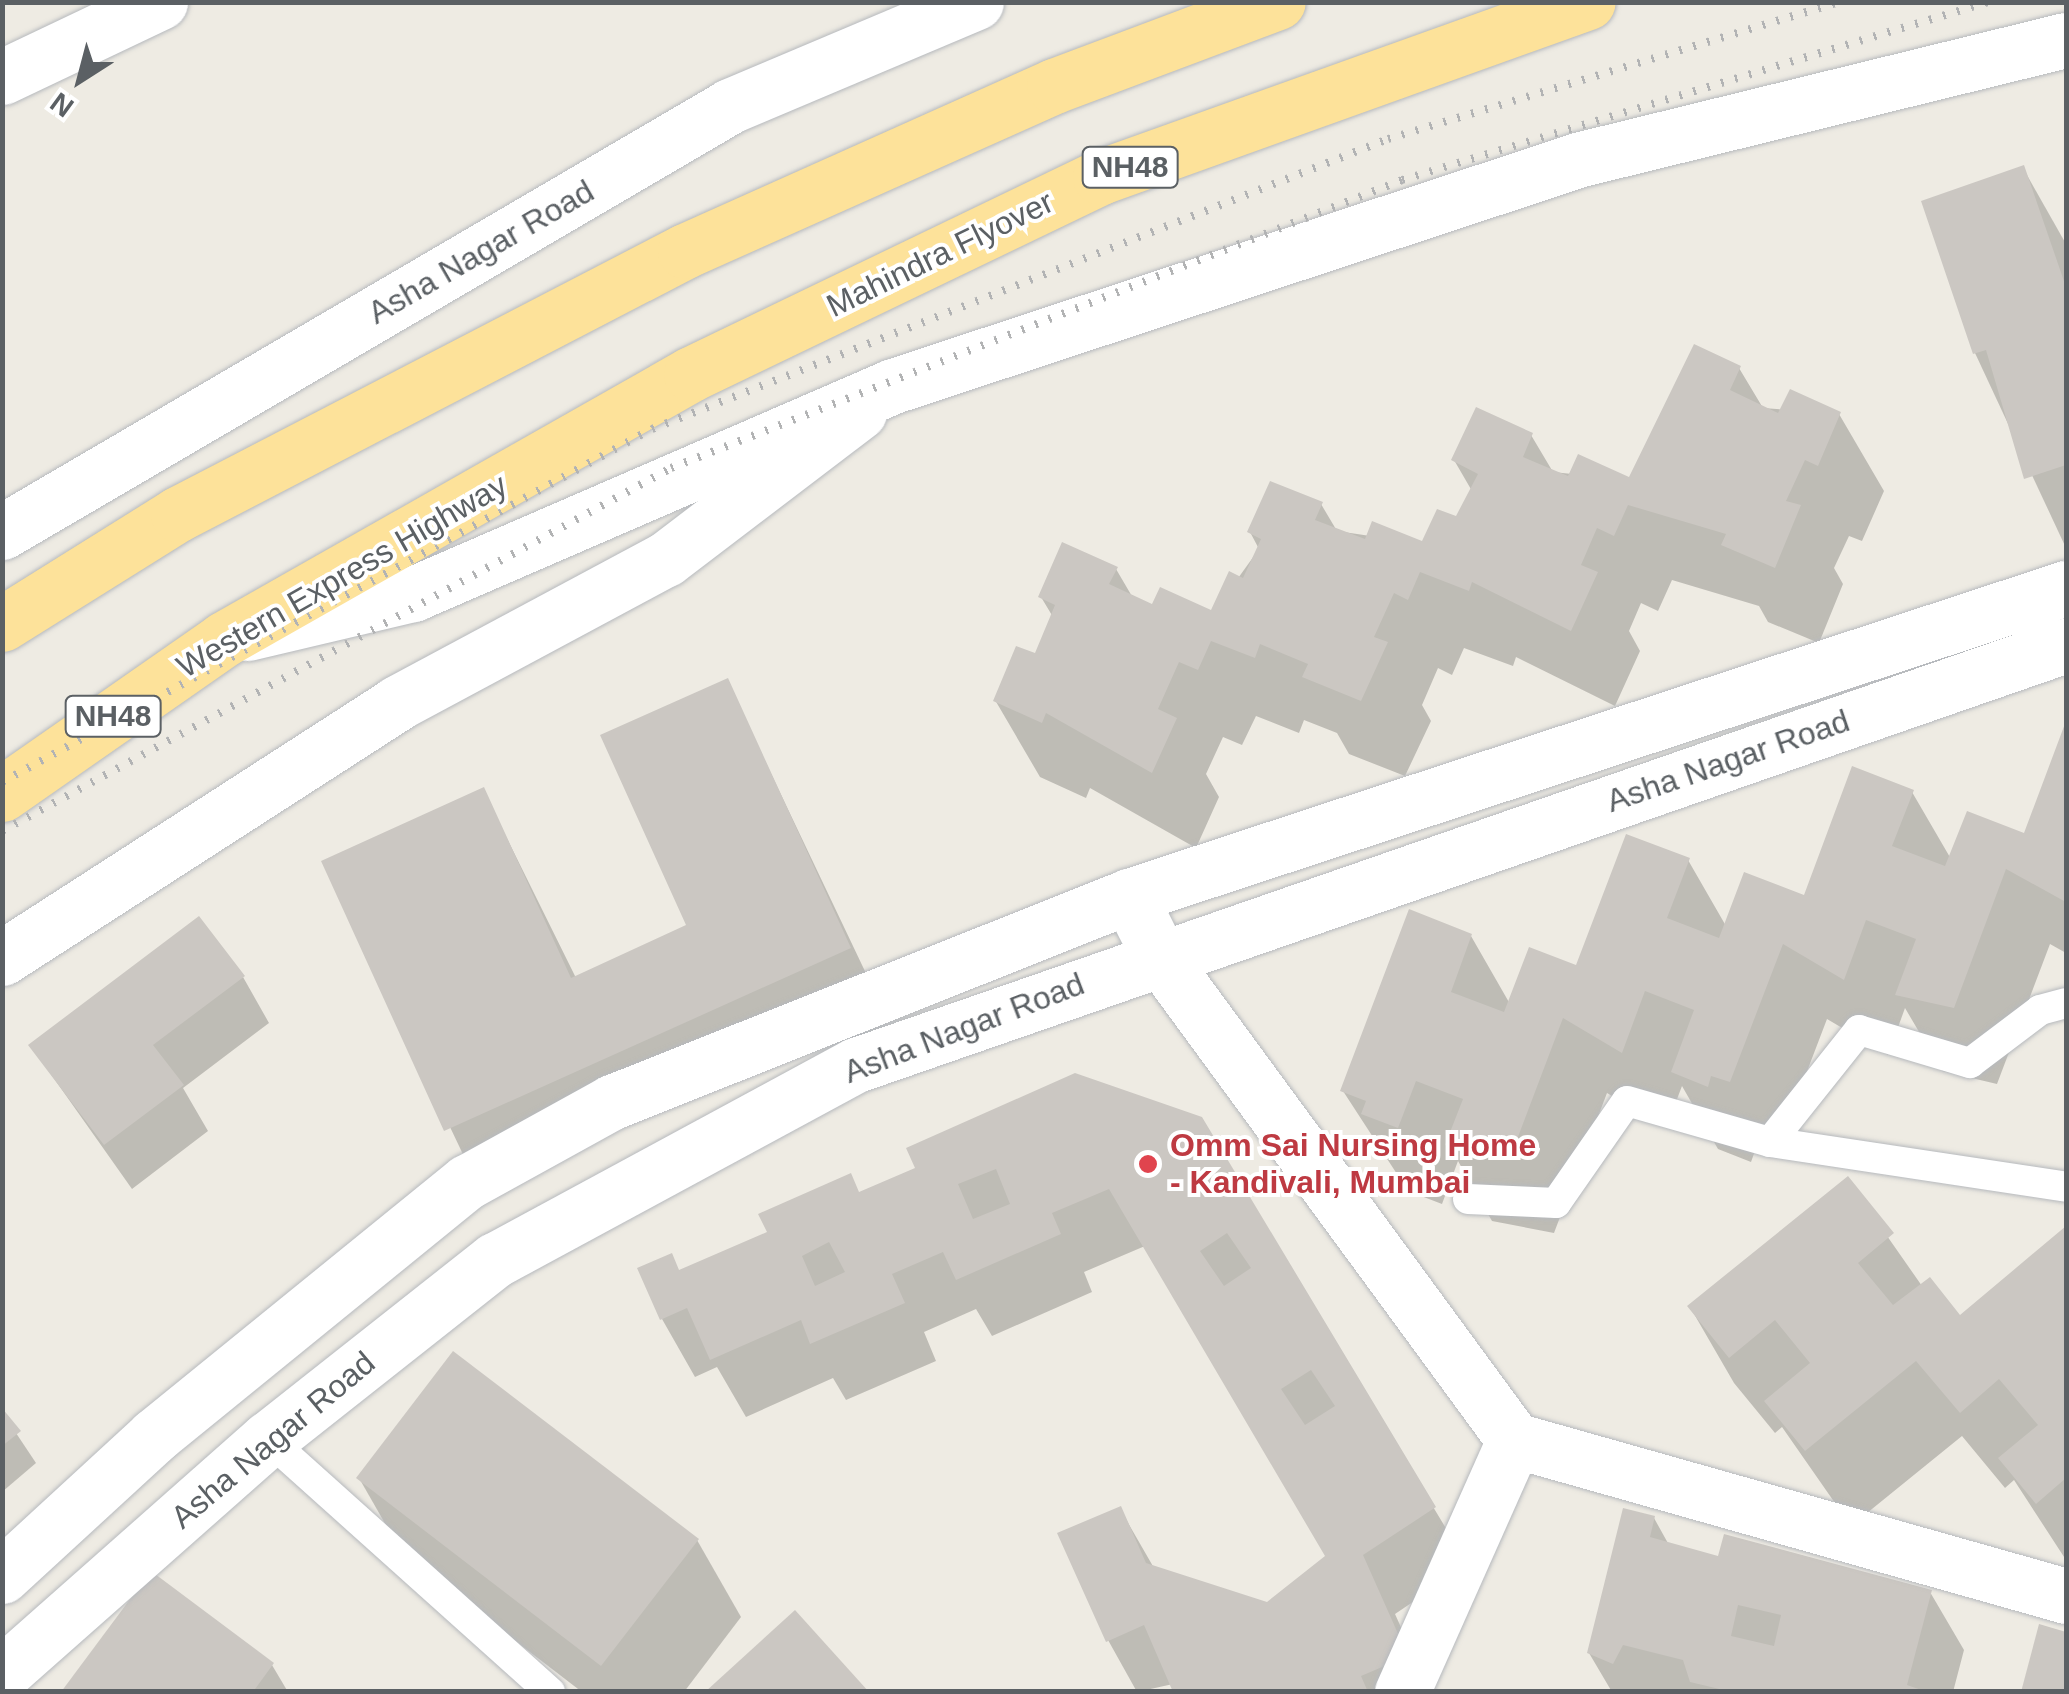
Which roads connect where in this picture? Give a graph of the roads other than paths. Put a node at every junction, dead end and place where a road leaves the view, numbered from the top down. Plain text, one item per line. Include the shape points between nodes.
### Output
1 (160, 2) edge
2 (976, 2) edge
3 (1278, 2) edge
4 (1588, 2) edge
5 (2066, 40) edge
6 (2, 76) edge
7 (691, 374) joint
8 (893, 386) junction
9 (2, 532) edge
10 (2066, 588) edge
11 (2, 624) edge
12 (224, 638) junction
13 (2066, 645) edge
14 (2, 794) edge
15 (1129, 896) junction
16 (1159, 956) junction
17 (2, 958) edge
18 (2066, 1003) edge
19 (1770, 1142) junction
20 (2066, 1187) edge
21 (1468, 1199) dead end
22 (268, 1439) junction
23 (1514, 1440) junction
24 (2, 1576) edge
25 (2066, 1596) edge
26 (2, 1674) edge
27 (550, 1692) edge
28 (1402, 1692) edge

1 - 6 street
2 - 9 street, Asha Nagar Road via 730,106
3 - 11 highway via 1054,86 684,251 178,514
4 - 7 highway, Mahindra Flyover / NH48 via 1100,178
5 - 8 street via 1581,158
7 - 12 highway, Western Express Highway / NH48
8 - 12 street via 412,594
8 - 17 street via 666,559 397,703
10 - 15 street, Asha Nagar Road
12 - 14 highway, Western Express Highway / NH48
13 - 16 street, Asha Nagar Road
15 - 16 street
15 - 24 street, Asha Nagar Road via 612,1102 467,1182 154,1436
16 - 22 street, Asha Nagar Road via 856,1065 586,1206 494,1260
16 - 23 street
18 - 19 lane via 2040,1010 1970,1063 1859,1030
19 - 20 lane
19 - 21 lane via 1627,1100 1556,1202
22 - 26 street, Asha Nagar Road
22 - 27 lane
23 - 25 street
23 - 28 street

